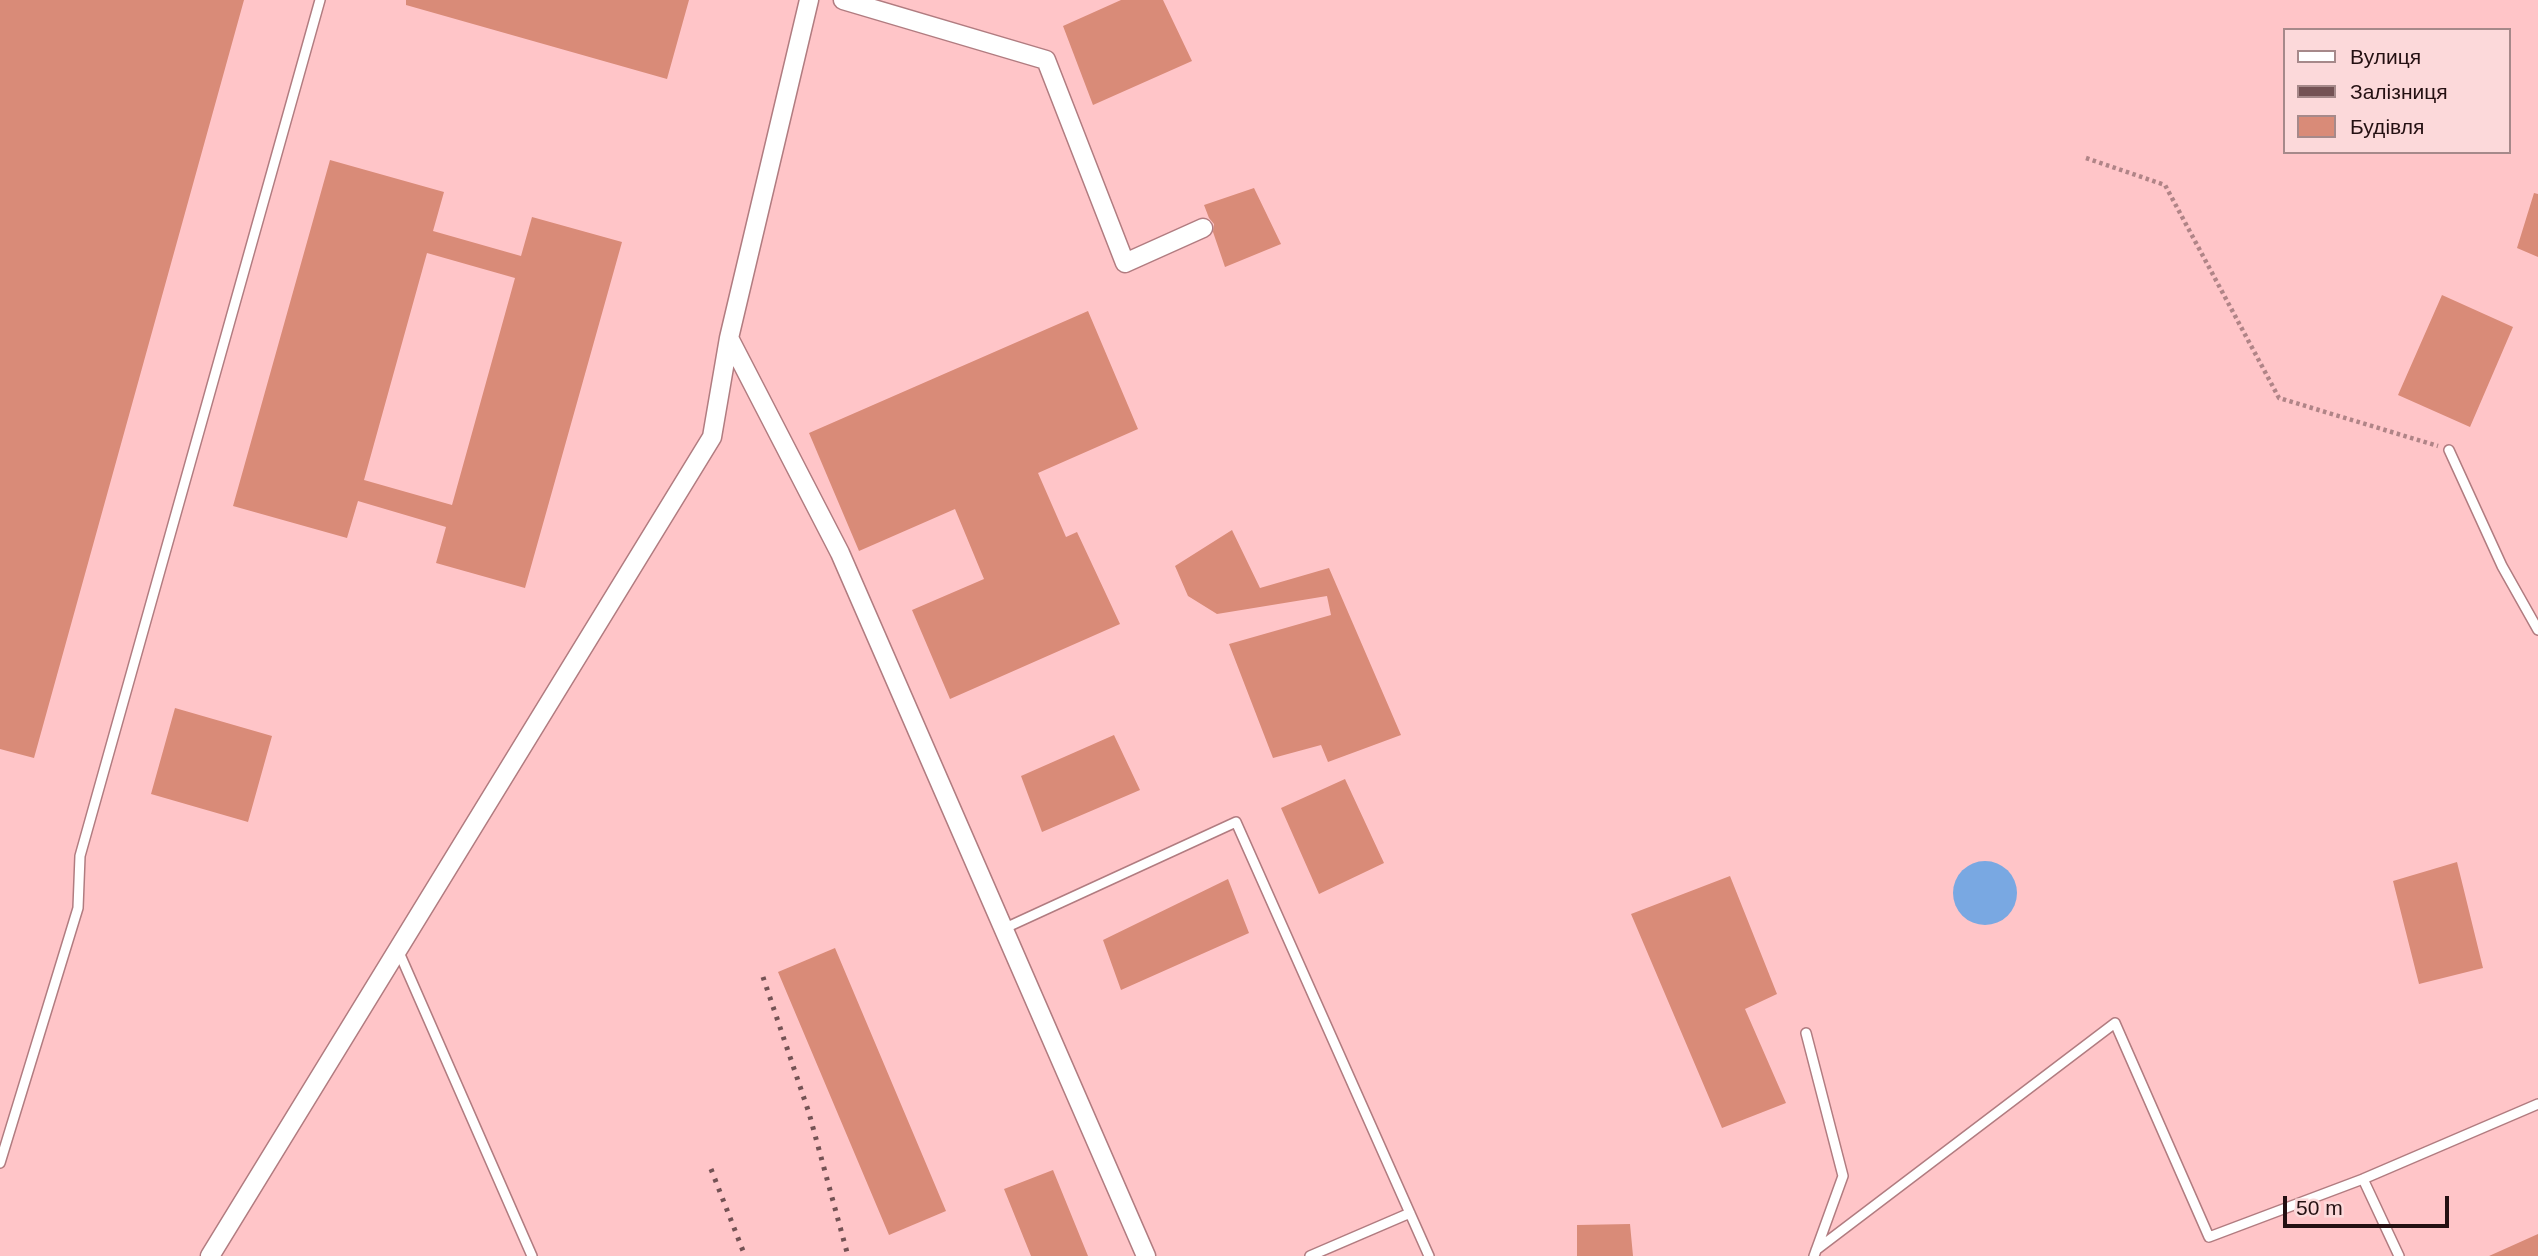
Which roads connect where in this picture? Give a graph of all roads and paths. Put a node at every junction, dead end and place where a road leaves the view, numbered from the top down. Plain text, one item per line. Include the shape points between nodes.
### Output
1 (320, 0) edge
2 (810, 0) edge
3 (843, 0) edge
4 (2086, 158) dead end
5 (1203, 228) dead end
6 (729, 338) junction
7 (2449, 450) joint
8 (2538, 630) edge
9 (1003, 929) junction
10 (397, 949) junction
11 (1806, 1033) dead end
12 (2538, 1104) edge
13 (0, 1164) edge
14 (2363, 1179) junction
15 (1410, 1213) junction
16 (1815, 1253) edge
17 (210, 1256) edge
18 (532, 1256) edge
19 (1146, 1256) edge
20 (1310, 1256) edge
21 (1429, 1256) edge
22 (2399, 1256) edge

1 - 13 lane via 80,856 78,908
2 - 6 street
3 - 5 street via 1046,60 1125,263
4 - 7 path via 2165,185 2279,398
6 - 9 street via 840,553
6 - 10 street via 712,437
7 - 8 lane via 2502,566
9 - 15 lane via 1236,822
9 - 19 street
10 - 17 street
10 - 18 lane
11 - 16 lane via 1843,1176
12 - 14 lane
14 - 16 lane via 2209,1237 2115,1023
14 - 22 lane
15 - 20 lane
15 - 21 lane

